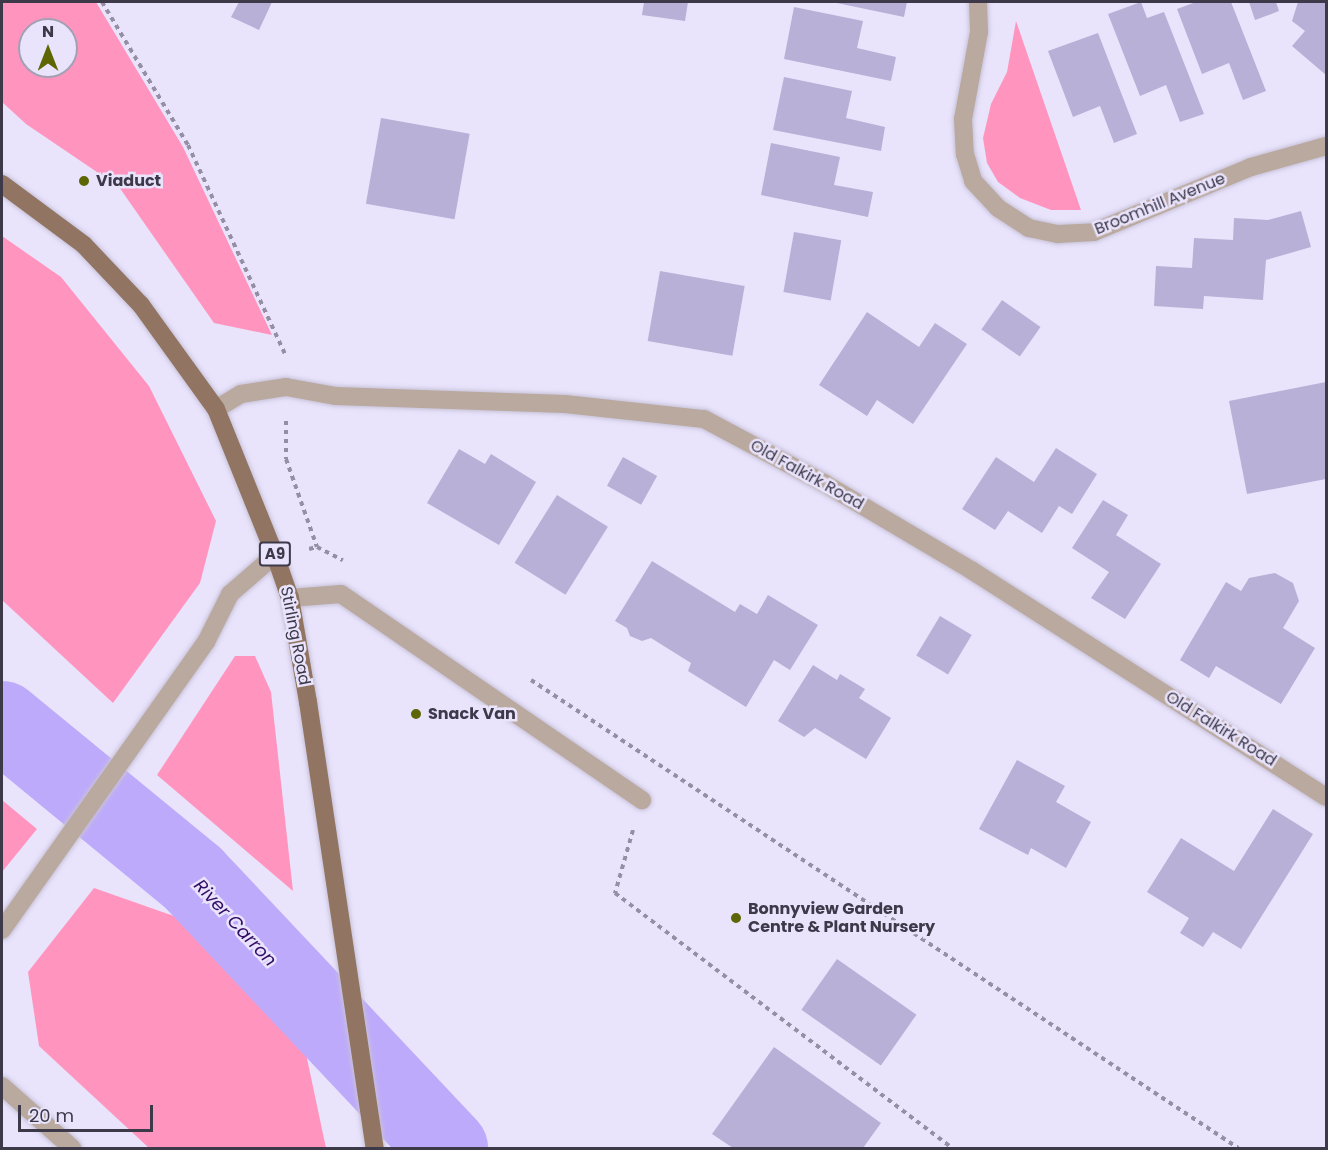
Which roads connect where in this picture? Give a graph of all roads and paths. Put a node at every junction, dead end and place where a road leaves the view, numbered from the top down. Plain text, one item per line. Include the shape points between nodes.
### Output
1 (102, 2) edge
2 (978, 2) edge
3 (1326, 146) edge
4 (2, 184) edge
5 (286, 387) junction
6 (216, 409) junction
7 (317, 547) junction
8 (275, 555) junction
9 (347, 562) dead end
10 (290, 598) junction
11 (526, 677) dead end
12 (1326, 797) edge
13 (642, 800) joint
14 (2, 930) edge
15 (2, 1086) edge
16 (72, 1149) edge
17 (375, 1149) edge
18 (952, 1149) edge
19 (1238, 1149) edge

1 - 5 path via 188,145 285,347
2 - 3 street, Broomhill Avenue via 979,32 963,119 965,154 973,181 998,208 1029,228 1058,234 1094,232 1251,167
4 - 6 main road, Stirling Road / A9 via 84,245 125,288
5 - 6 street, Old Falkirk Road via 241,394
5 - 7 path via 286,459
5 - 12 street, Old Falkirk Road via 336,396 565,404 704,419 824,483 971,570
6 - 8 main road, Stirling Road / A9
7 - 8 path
7 - 9 path
8 - 10 main road, Stirling Road / A9
8 - 14 street via 230,594 206,642
10 - 13 street via 340,594
10 - 17 main road, Stirling Road / A9
11 - 19 path
13 - 18 path via 615,894
15 - 16 street

